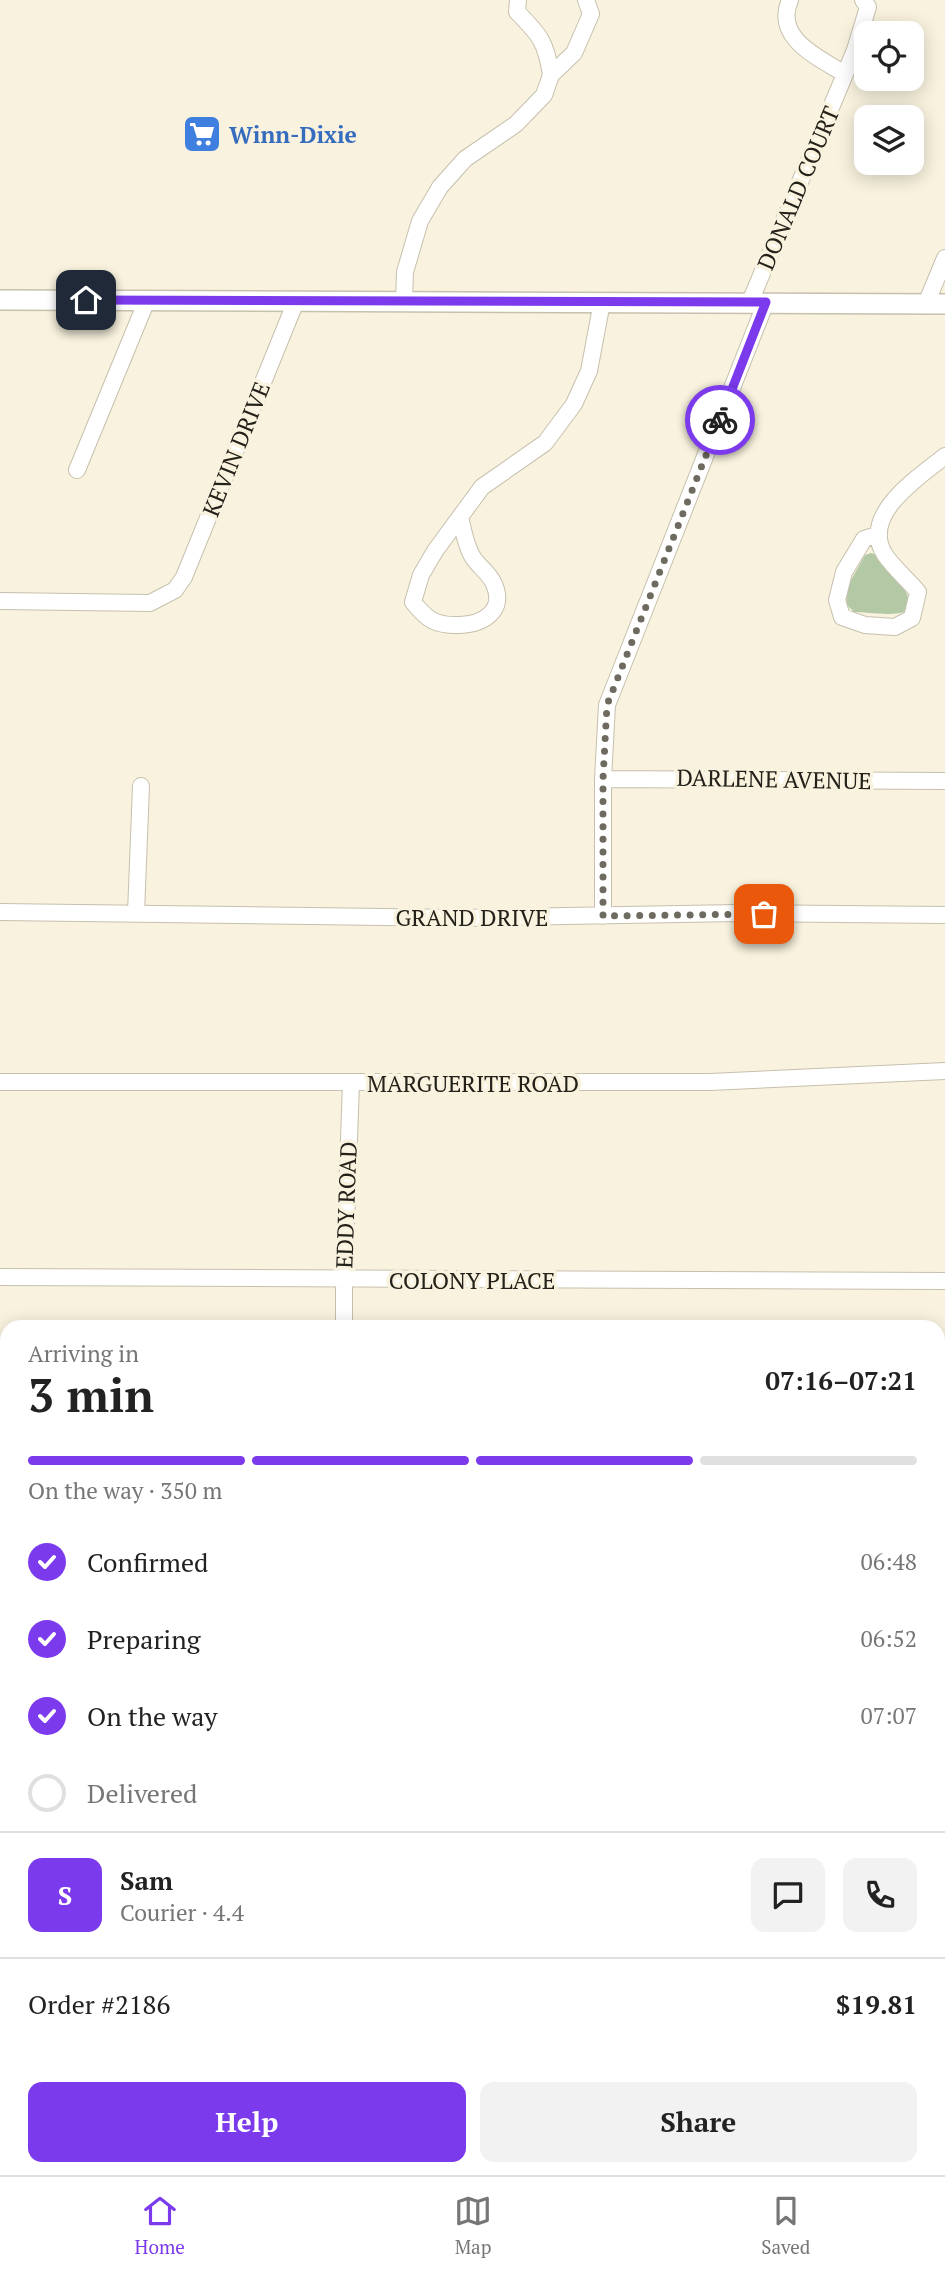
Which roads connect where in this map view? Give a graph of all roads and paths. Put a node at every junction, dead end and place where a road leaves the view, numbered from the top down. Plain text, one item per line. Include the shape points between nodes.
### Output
1 (518, 0) edge
2 (586, 0) edge
3 (790, 0) edge
4 (863, 0) edge
5 (845, 74) junction
6 (551, 75) junction
7 (945, 258) edge
8 (0, 300) edge
9 (148, 300) junction
10 (296, 301) junction
11 (404, 302) junction
12 (603, 302) junction
13 (758, 302) junction
14 (936, 304) edge
15 (945, 456) edge
16 (77, 470) dead end
17 (460, 516) junction
18 (879, 534) junction
19 (0, 601) edge
20 (603, 779) junction
21 (945, 782) edge
22 (141, 786) dead end
23 (0, 912) edge
24 (136, 913) junction
25 (945, 915) edge
26 (603, 916) junction
27 (945, 1072) edge
28 (0, 1082) edge
29 (351, 1083) junction
30 (0, 1277) edge
31 (344, 1279) junction
32 (945, 1281) edge
33 (344, 1320) edge

1 - 6 street via 517,12 537,32 547,51
2 - 6 street via 591,14 574,53
3 - 5 street via 785,10 790,36
4 - 5 street, DONALD COURT via 868,7
5 - 13 street, DONALD COURT
6 - 11 street via 544,95 516,124 465,159 440,187 420,221 405,272
7 - 14 street
8 - 9 street
9 - 10 street
9 - 16 street
10 - 11 street
10 - 19 street, KEVIN DRIVE via 175,590 150,603
11 - 12 street
12 - 13 street
12 - 17 street via 589,371 574,404 545,443 482,487
13 - 14 street
13 - 20 street, DONALD COURT via 607,705
15 - 18 street via 895,497
17 - 17 street via 471,555 495,584 497,601 493,612 480,622 438,624 425,617 414,602 421,575
18 - 18 street via 864,539 844,572 837,600 842,617 865,625 895,627 912,618 918,592 884,553
20 - 21 street, DARLENE AVENUE
20 - 26 street, DONALD COURT
22 - 24 street
23 - 24 street, GRAND DRIVE
24 - 26 street, GRAND DRIVE via 459,919
25 - 26 street, GRAND DRIVE
27 - 29 street, MARGUERITE ROAD via 710,1082
28 - 29 street, MARGUERITE ROAD
29 - 31 street, EDDY ROAD
30 - 31 street, COLONY PLACE
31 - 32 street, COLONY PLACE
31 - 33 street, EDDY ROAD

